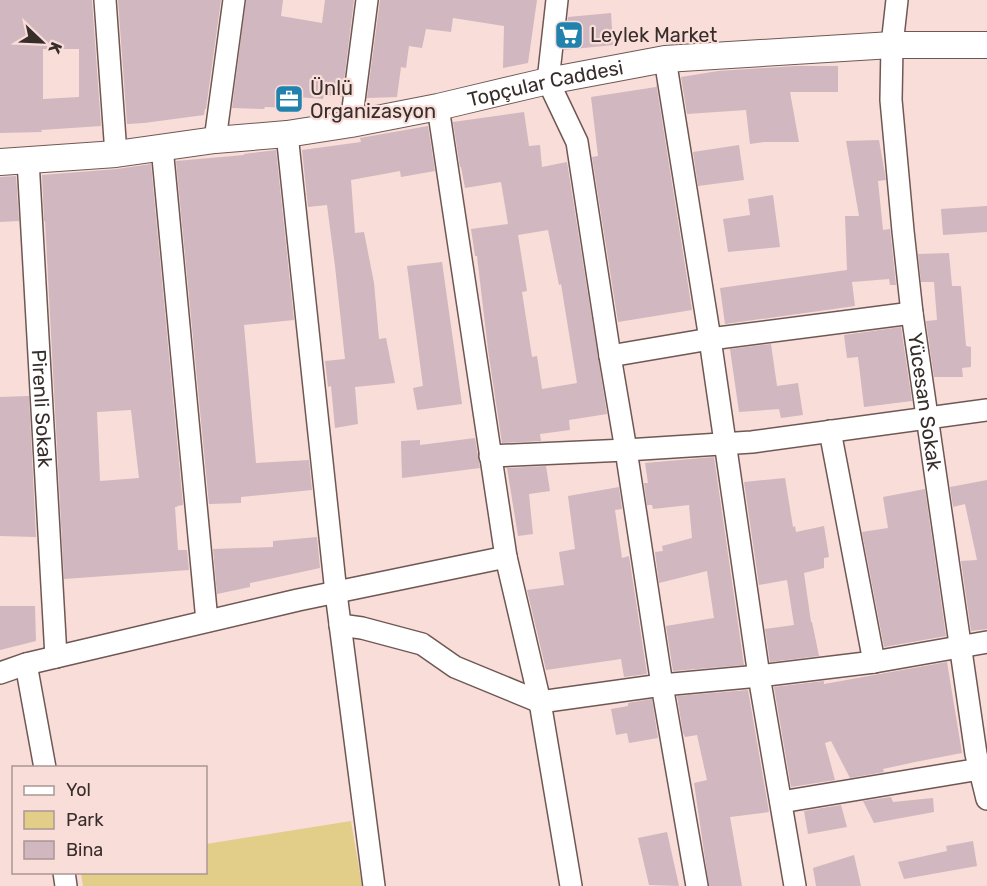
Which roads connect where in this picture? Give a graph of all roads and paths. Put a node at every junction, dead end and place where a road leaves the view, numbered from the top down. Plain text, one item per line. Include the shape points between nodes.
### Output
1 (105, 0) edge
2 (234, 0) edge
3 (367, 0) edge
4 (557, 0) edge
5 (897, 0) edge
6 (892, 45) junction
7 (987, 45) edge
8 (665, 59) junction
9 (548, 81) junction
10 (438, 107) junction
11 (351, 124) junction
12 (287, 134) junction
13 (215, 140) junction
14 (162, 147) junction
15 (116, 154) junction
16 (28, 160) junction
17 (0, 162) edge
18 (912, 313) junction
19 (710, 339) junction
20 (610, 356) junction
21 (987, 410) edge
22 (927, 418) junction
23 (830, 431) junction
24 (725, 444) junction
25 (626, 450) junction
26 (490, 456) junction
27 (506, 557) junction
28 (336, 592) junction
29 (207, 621) junction
30 (340, 625) junction
31 (987, 642) edge
32 (960, 646) junction
33 (56, 657) junction
34 (874, 662) junction
35 (26, 664) junction
36 (0, 673) edge
37 (759, 676) junction
38 (662, 685) junction
39 (540, 702) junction
40 (45, 766) edge
41 (980, 769) junction
42 (987, 799) edge
43 (781, 802) junction
44 (374, 886) edge
45 (571, 886) edge
46 (697, 886) edge
47 (795, 886) edge

1 - 15 street
2 - 13 street
3 - 11 street
4 - 9 street
5 - 6 street, Yücesan Sokak
6 - 7 street, Topçular Caddesi
6 - 8 street, Topçular Caddesi
6 - 18 street, Yücesan Sokak via 891,100
8 - 9 street, Topçular Caddesi
8 - 19 street
9 - 10 street, Topçular Caddesi
9 - 20 street via 577,142
10 - 11 street, Topçular Caddesi
10 - 26 street
11 - 12 street, Topçular Caddesi
12 - 13 street, Topçular Caddesi
12 - 28 street
13 - 14 street, Topçular Caddesi
14 - 15 street, Topçular Caddesi
14 - 29 street
15 - 16 street, Topçular Caddesi
16 - 17 street, Topçular Caddesi
16 - 33 street, Pirenli Sokak
18 - 19 street
18 - 22 street, Yücesan Sokak
19 - 20 street
19 - 24 street
20 - 25 street
21 - 22 street
22 - 23 street
22 - 32 street, Yücesan Sokak
23 - 24 street
23 - 34 street
24 - 25 street
24 - 37 street
25 - 26 street
25 - 38 street
26 - 27 street
27 - 28 street
27 - 39 street
28 - 29 street
28 - 30 street
29 - 33 street
30 - 39 street via 422,644 455,667
30 - 44 street
31 - 32 street
32 - 34 street
32 - 41 street, Yücesan Sokak
33 - 35 street
34 - 37 street
35 - 36 street
35 - 40 street
37 - 38 street
37 - 43 street
38 - 39 street
38 - 46 street
39 - 45 street
41 - 42 street, Yücesan Sokak
41 - 43 street
43 - 47 street

